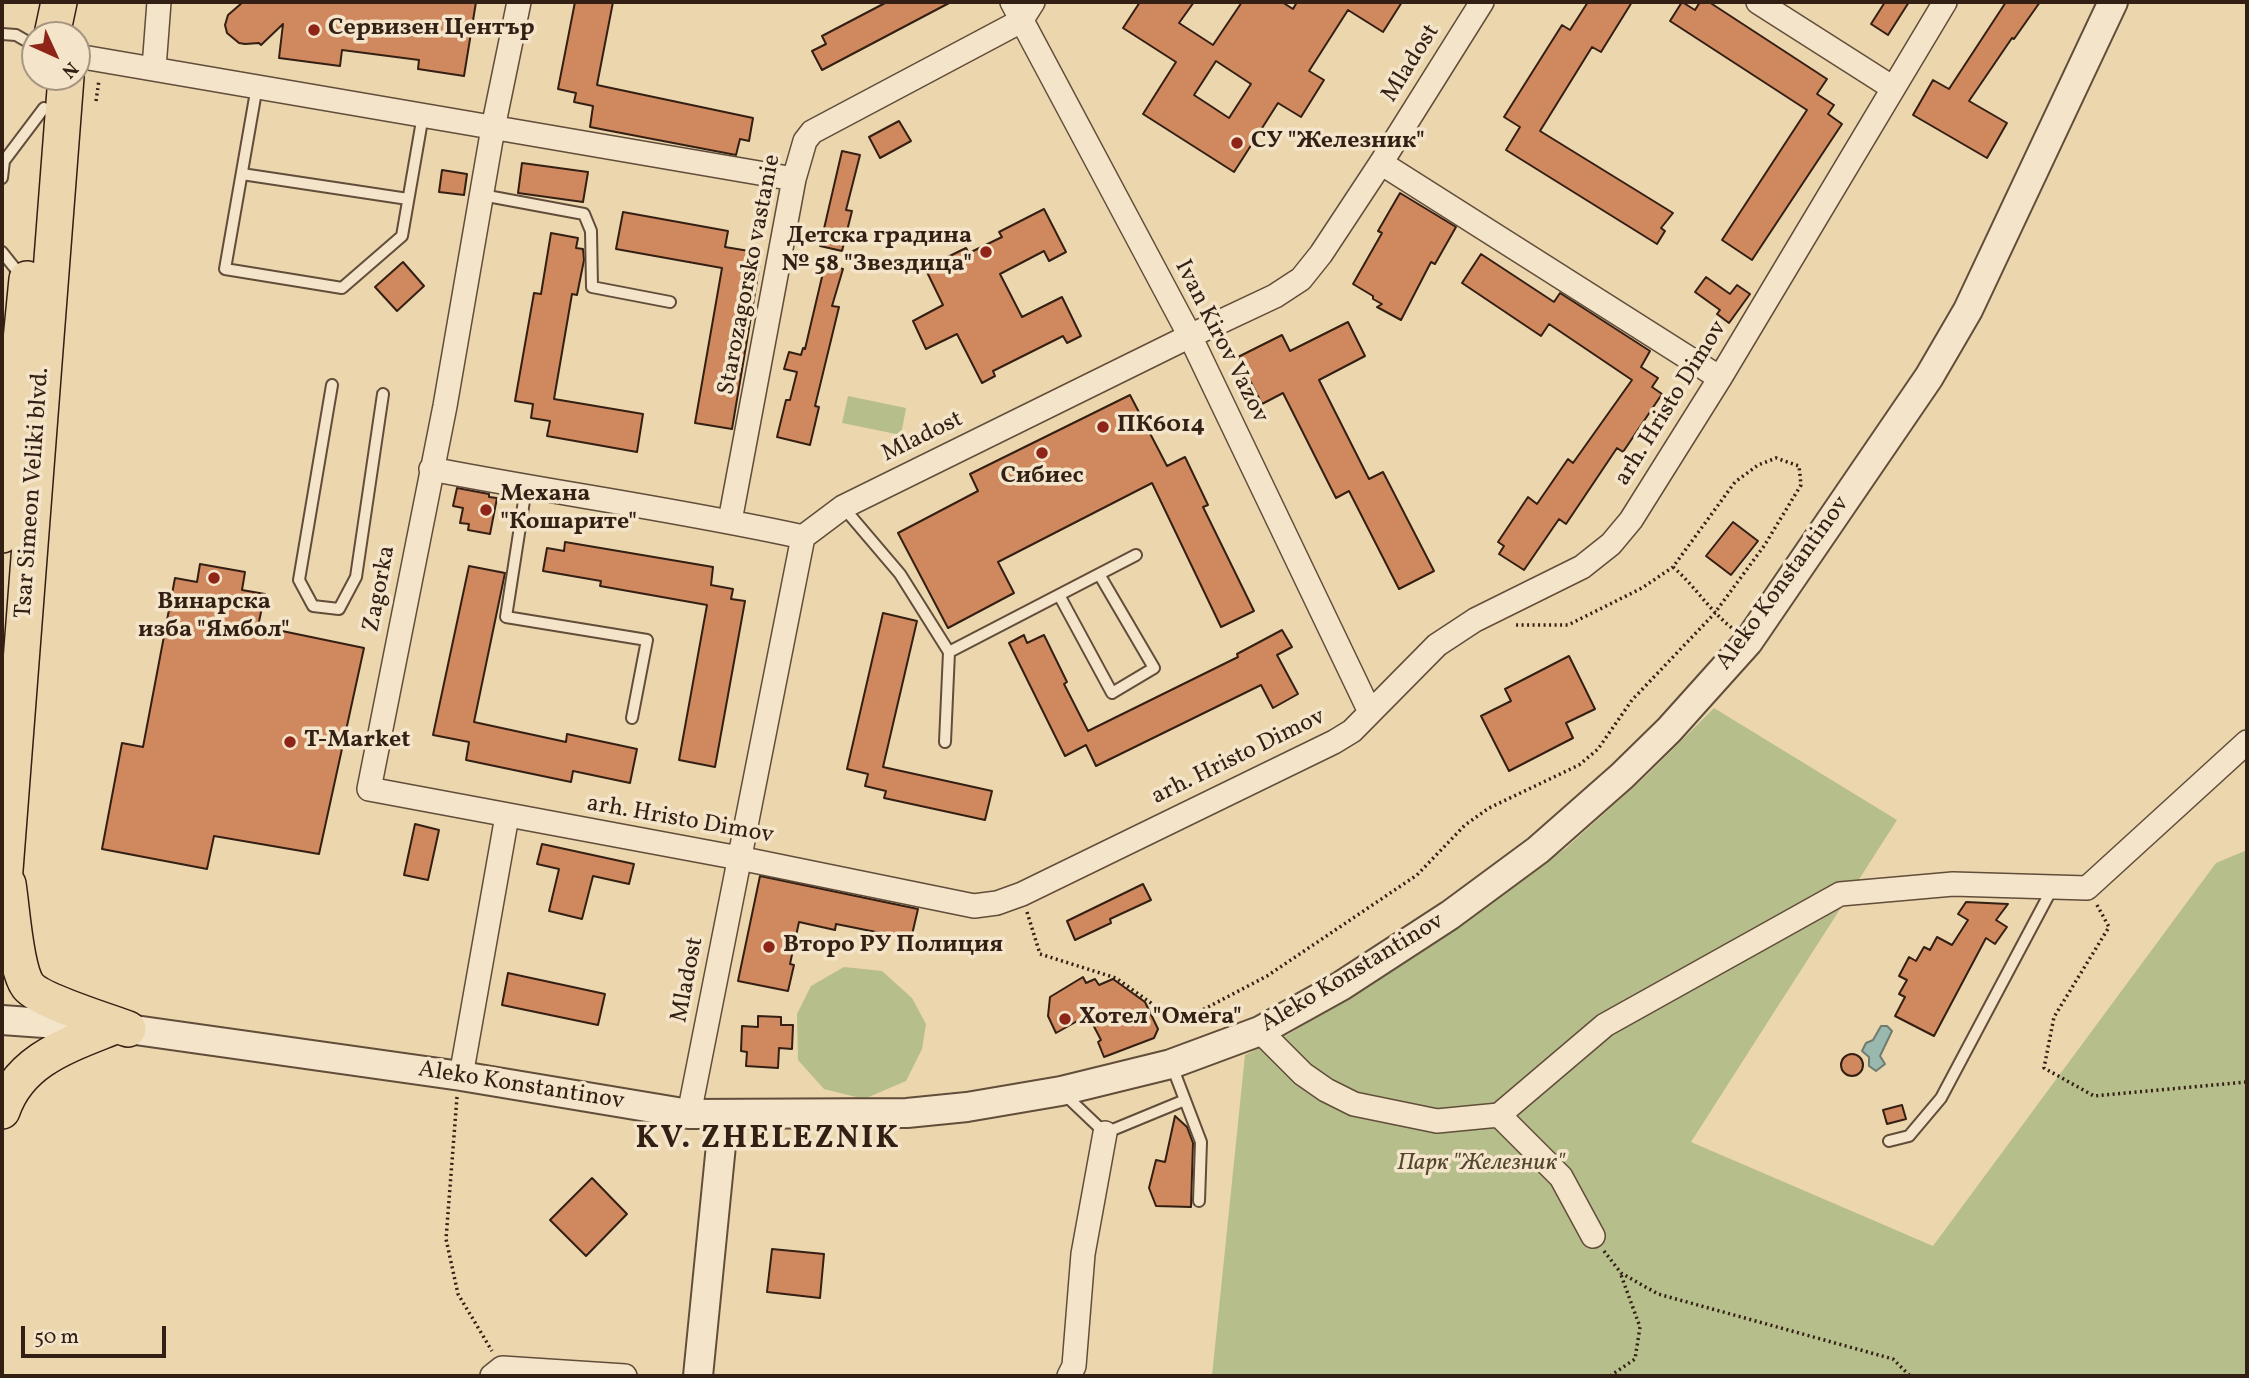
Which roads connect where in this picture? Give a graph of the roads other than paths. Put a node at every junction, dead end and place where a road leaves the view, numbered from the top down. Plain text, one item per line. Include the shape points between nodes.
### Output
1 (59, 2) edge
2 (68, 2) edge
3 (159, 2) edge
4 (519, 2) edge
5 (1482, 2) edge
6 (1758, 2) edge
7 (1945, 2) edge
8 (2113, 2) edge
9 (1022, 8) edge
10 (55, 21) edge
11 (68, 21) edge
12 (2, 34) edge
13 (21, 38) edge
14 (91, 58) edge
15 (153, 68) junction
16 (257, 86) junction
17 (1893, 88) junction
18 (65, 91) edge
19 (45, 93) edge
20 (423, 115) junction
21 (493, 128) junction
22 (1381, 163) junction
23 (242, 174) junction
24 (2, 178) edge
25 (794, 179) junction
26 (482, 195) junction
27 (408, 199) junction
28 (2, 252) edge
29 (27, 282) junction
30 (670, 302) dead end
31 (1190, 336) junction
32 (1720, 378) junction
33 (332, 385) dead end
34 (383, 394) dead end
35 (431, 469) junction
36 (526, 488) junction
37 (843, 507) junction
38 (730, 521) junction
39 (2, 535) edge
40 (803, 537) junction
41 (1136, 555) dead end
42 (1099, 574) junction
43 (1059, 595) junction
44 (949, 652) junction
45 (1370, 712) junction
46 (632, 718) dead end
47 (945, 742) dead end
48 (2247, 742) edge
49 (507, 816) junction
50 (739, 858) junction
51 (6, 866) junction
52 (2053, 887) junction
53 (2, 909) edge
54 (2, 1020) edge
55 (119, 1029) junction
56 (1260, 1031) junction
57 (1171, 1064) junction
58 (461, 1076) junction
59 (1061, 1091) junction
60 (1185, 1100) junction
61 (2, 1111) edge
62 (690, 1114) junction
63 (724, 1115) junction
64 (1499, 1115) junction
65 (1105, 1133) junction
66 (1889, 1141) dead end
67 (1199, 1201) dead end
68 (1593, 1236) road end
69 (497, 1372) edge
70 (625, 1376) edge
71 (698, 1376) edge
72 (1069, 1376) edge

1 - 10 main road
2 - 11 main road
3 - 15 street
4 - 21 street, Zagorka
5 - 22 street, Mladost
6 - 17 street
7 - 17 street, arh. Hristo Dimov
8 - 56 street, Aleko Konstantinov via 1968,310 1930,377 1748,642 1622,776 1538,850 1400,950
9 - 25 street, Starozagorsko vastanie via 813,132 805,141
9 - 31 street, Ivan Kirov Vazov
12 - 13 lane
14 - 15 street
15 - 16 street
16 - 20 street
16 - 23 lane
17 - 32 street, arh. Hristo Dimov
18 - 51 main road, Tsar Simeon Veliki blvd.
19 - 24 lane via 4,161
19 - 29 main road, Tsar Simeon Veliki blvd.
20 - 21 street
20 - 27 lane
21 - 25 street
21 - 26 street, Zagorka
22 - 31 street, Mladost via 1301,279
22 - 32 street
23 - 27 lane
23 - 27 lane via 225,269 342,288 401,236
25 - 38 street, Starozagorsko vastanie
26 - 30 lane via 584,214 591,231 592,287
26 - 35 street, Zagorka
28 - 29 lane
29 - 39 main road, Tsar Simeon Veliki blvd.
31 - 37 street, Mladost
31 - 45 street, Ivan Kirov Vazov
32 - 45 street, arh. Hristo Dimov via 1631,520 1611,544 1582,567 1475,620 1437,645
33 - 34 lane via 299,580 313,606 338,609 356,577
35 - 36 street
35 - 49 street, Zagorka via 369,789
36 - 38 street
36 - 46 lane via 506,617 647,640
37 - 40 street, Mladost
37 - 44 lane via 900,574
38 - 40 street
40 - 50 street, Mladost
41 - 42 lane
42 - 43 lane
42 - 43 lane via 1154,668 1112,693
43 - 44 lane
44 - 47 lane
45 - 50 street, arh. Hristo Dimov via 1334,742 997,904 974,906
48 - 52 street via 2087,888
49 - 50 street, arh. Hristo Dimov
49 - 58 street
50 - 62 street, Mladost
51 - 53 main road, Tsar Simeon Veliki blvd.
51 - 55 main road via 19,962 28,986
52 - 64 street via 1953,884 1840,894 1605,1025
52 - 66 lane via 1941,1098 1909,1136
54 - 55 street, Aleko Konstantinov
55 - 58 street, Aleko Konstantinov
55 - 61 main road via 41,1059 15,1084
56 - 57 street, Aleko Konstantinov
56 - 64 street via 1303,1074 1353,1104 1437,1121
57 - 59 street, Aleko Konstantinov
57 - 60 lane
58 - 62 street, Aleko Konstantinov
59 - 63 street, Aleko Konstantinov via 907,1113
59 - 65 lane
60 - 65 lane
60 - 67 lane via 1201,1142
62 - 63 street, Aleko Konstantinov
63 - 71 street
64 - 68 street via 1560,1177
65 - 72 street via 1083,1254
69 - 70 street

